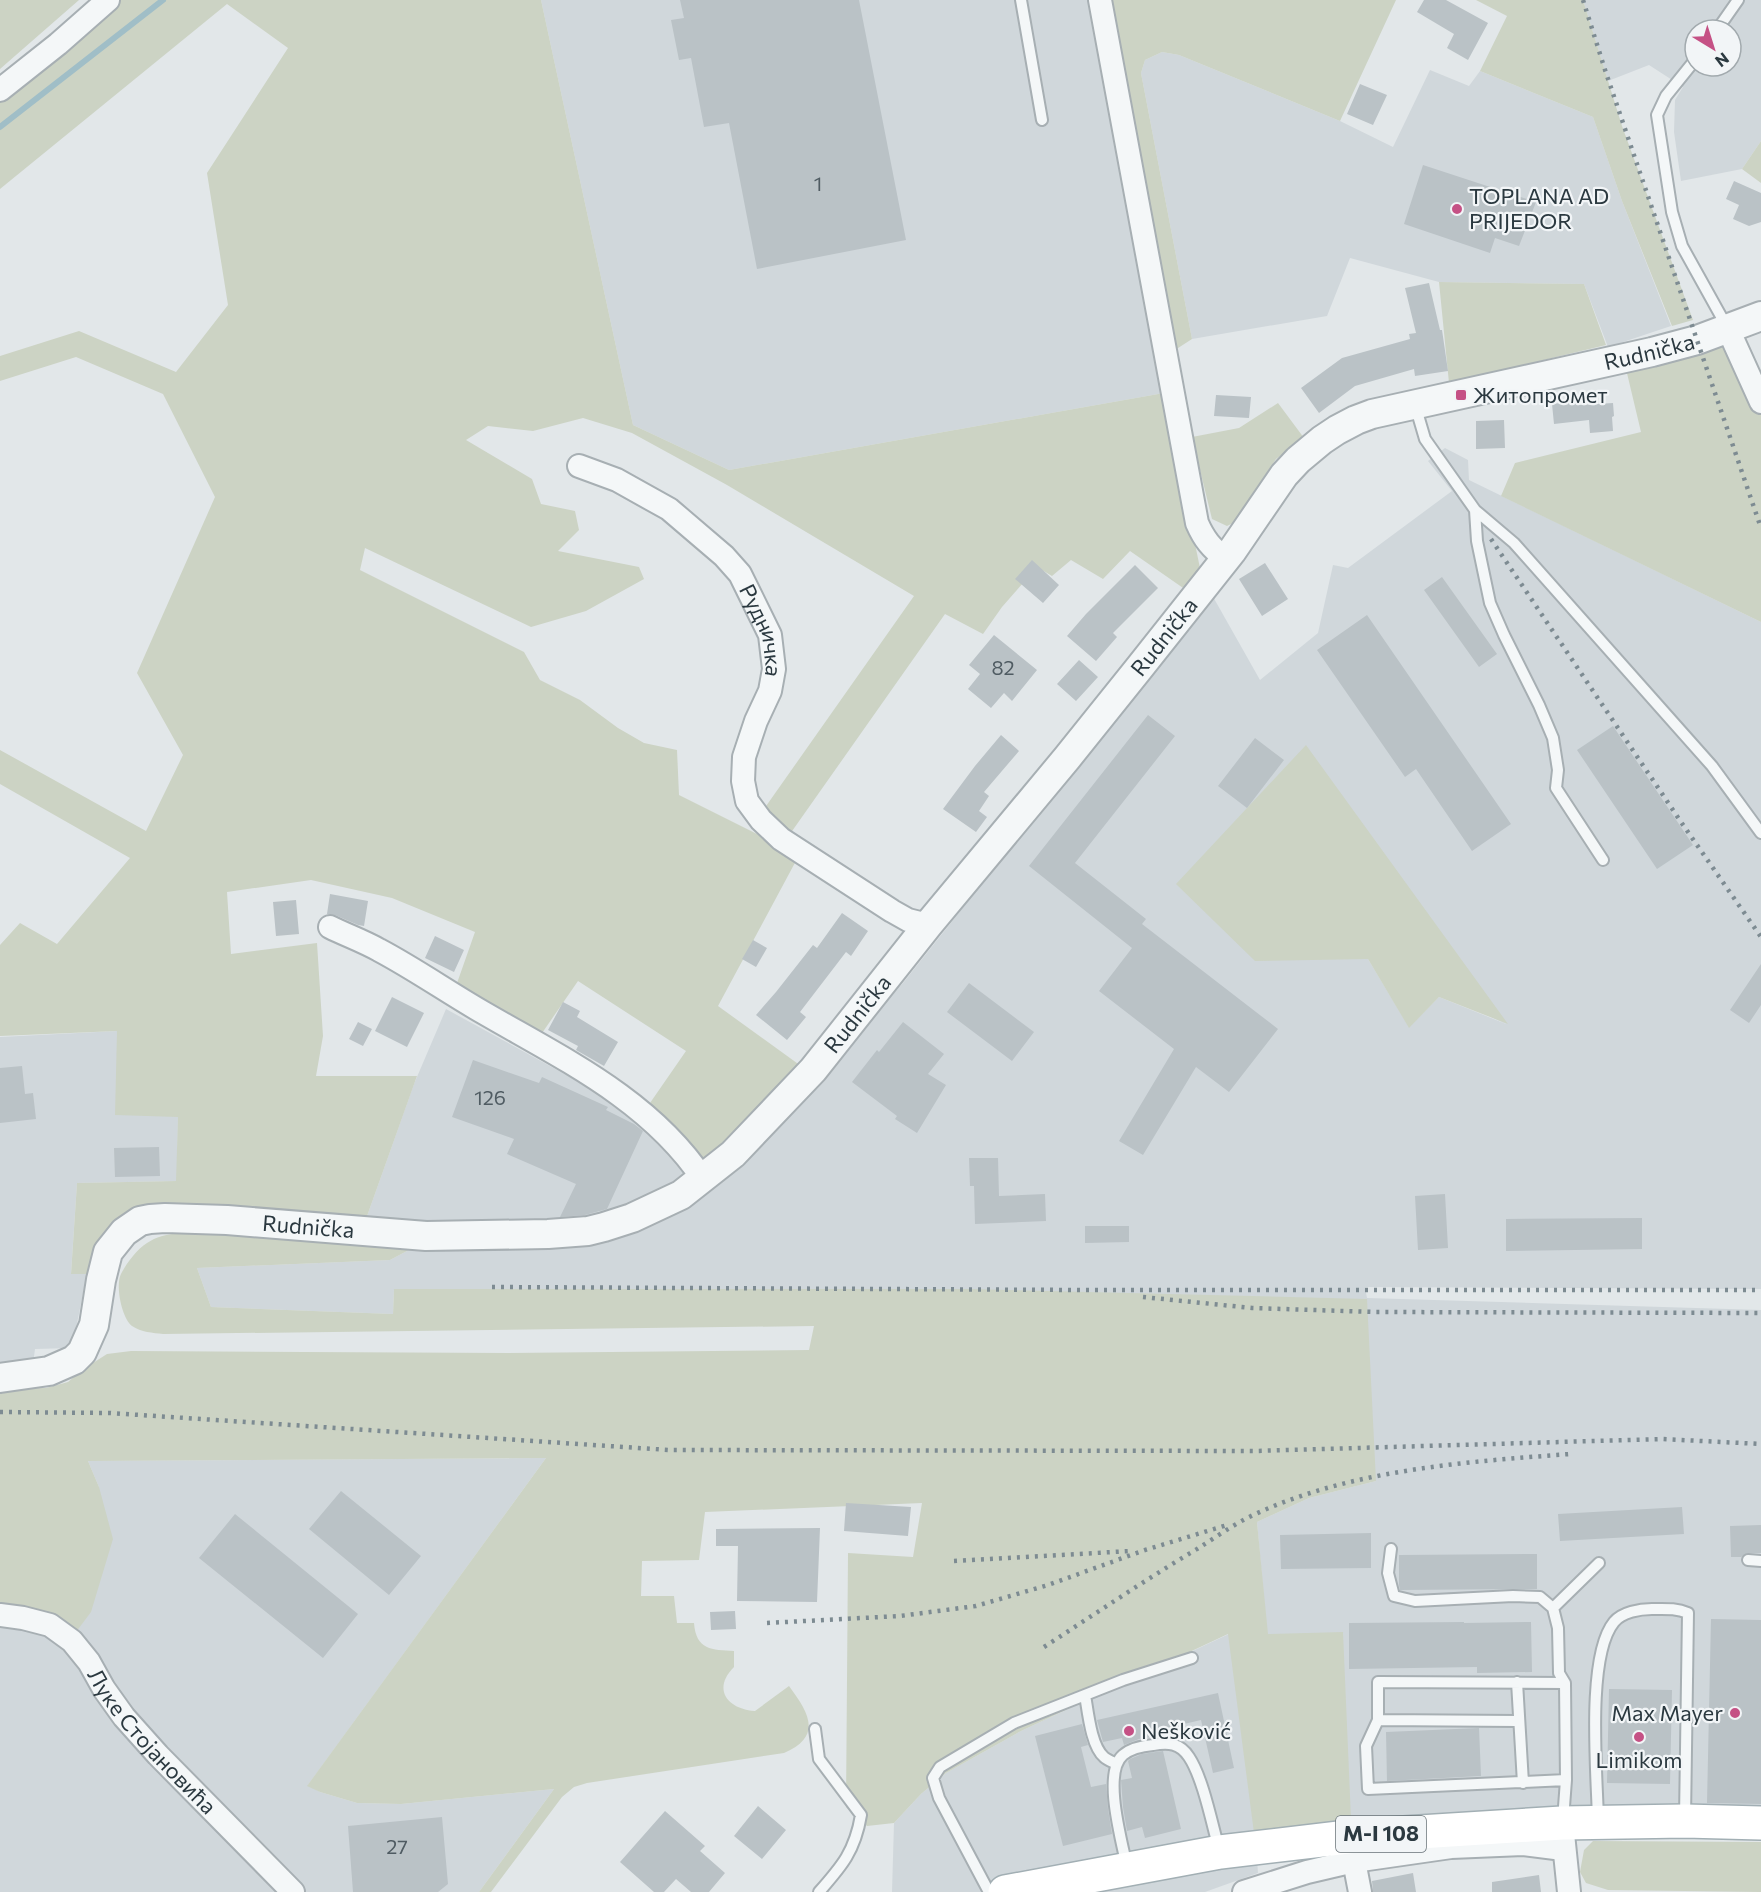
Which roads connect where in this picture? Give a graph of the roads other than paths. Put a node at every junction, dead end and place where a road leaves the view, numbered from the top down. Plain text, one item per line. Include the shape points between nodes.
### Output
1 (108, 0) edge
2 (1021, 0) edge
3 (1100, 0) edge
4 (1738, 0) edge
5 (1725, 18) edge
6 (1683, 75) edge
7 (0, 90) edge
8 (1042, 120) dead end
9 (1761, 316) edge
10 (1728, 329) junction
11 (1761, 402) edge
12 (1415, 405) junction
13 (579, 466) dead end
14 (1475, 510) junction
15 (1226, 559) junction
16 (1761, 833) edge
17 (1603, 860) dead end
18 (928, 925) junction
19 (330, 927) dead end
20 (703, 1179) junction
21 (0, 1378) edge
22 (1391, 1549) dead end
23 (1748, 1560) dead end
24 (1761, 1561) edge
25 (1599, 1563) dead end
26 (1553, 1608) junction
27 (0, 1615) edge
28 (1192, 1658) dead end
29 (1517, 1682) junction
30 (1565, 1683) junction
31 (1085, 1695) junction
32 (1377, 1720) junction
33 (1518, 1721) junction
34 (815, 1728) dead end
35 (1117, 1764) junction
36 (1566, 1780) junction
37 (1523, 1783) junction
38 (1685, 1821) junction
39 (1598, 1822) junction
40 (1761, 1824) edge
41 (1563, 1836) junction
42 (1355, 1848) junction
43 (1220, 1852) junction
44 (1127, 1869) junction
45 (293, 1892) edge
46 (819, 1892) edge
47 (989, 1892) edge
48 (1005, 1892) edge
49 (1244, 1892) edge
50 (1360, 1892) edge
51 (1569, 1892) edge

1 - 7 street
2 - 8 lane
3 - 15 street via 1197,523 1212,549
4 - 5 lane
6 - 10 lane via 1657,115 1672,212 1682,246
9 - 10 street, Rudnička
10 - 11 street
10 - 12 street, Rudnička via 1652,352
12 - 14 lane via 1425,439
12 - 15 street, Rudnička via 1356,420 1307,451 1284,475
13 - 18 street, Рудничка via 617,480 669,509 740,574 770,635 774,669 770,691 744,757 747,801 760,820 781,839 892,911
14 - 16 lane via 1514,543 1704,757
14 - 17 lane via 1490,603 1553,738 1558,770 1556,788
15 - 18 street, Rudnička
18 - 20 street, Rudnička via 813,1070 733,1154
19 - 20 street via 379,950 598,1080 662,1129
20 - 21 street, Rudnička via 681,1196 633,1218 588,1231 548,1234 426,1236 226,1220 140,1221 124,1232 108,1252 94,1325 82,1352 49,1371
22 - 26 lane via 1388,1574 1394,1596 1415,1601 1540,1597
23 - 24 lane
25 - 26 lane
26 - 30 lane via 1558,1628 1559,1673
27 - 45 street, Луке Стојановића via 50,1625 72,1641 124,1717
28 - 31 lane
29 - 30 lane
29 - 32 lane via 1378,1682
29 - 33 lane
30 - 36 lane
31 - 35 lane via 1095,1743 1103,1756
31 - 47 lane via 1014,1723 940,1767 933,1778 939,1798
32 - 33 lane
32 - 37 lane via 1366,1746 1368,1789
33 - 37 lane
34 - 46 lane via 819,1759 861,1815 858,1836 842,1867
35 - 43 lane via 1136,1747 1167,1743 1180,1747 1198,1776
35 - 44 lane via 1113,1793
36 - 37 lane
36 - 41 lane
38 - 39 main road, M-I 108
38 - 39 lane via 1688,1613 1678,1609 1638,1609 1615,1620 1604,1638 1595,1688
38 - 40 main road, M-I 108
39 - 41 main road, M-I 108
41 - 42 main road, M-I 108
41 - 51 street
42 - 43 main road, M-I 108
42 - 49 street via 1306,1872
42 - 50 street
43 - 44 main road, M-I 108
44 - 48 main road, M-I 108

